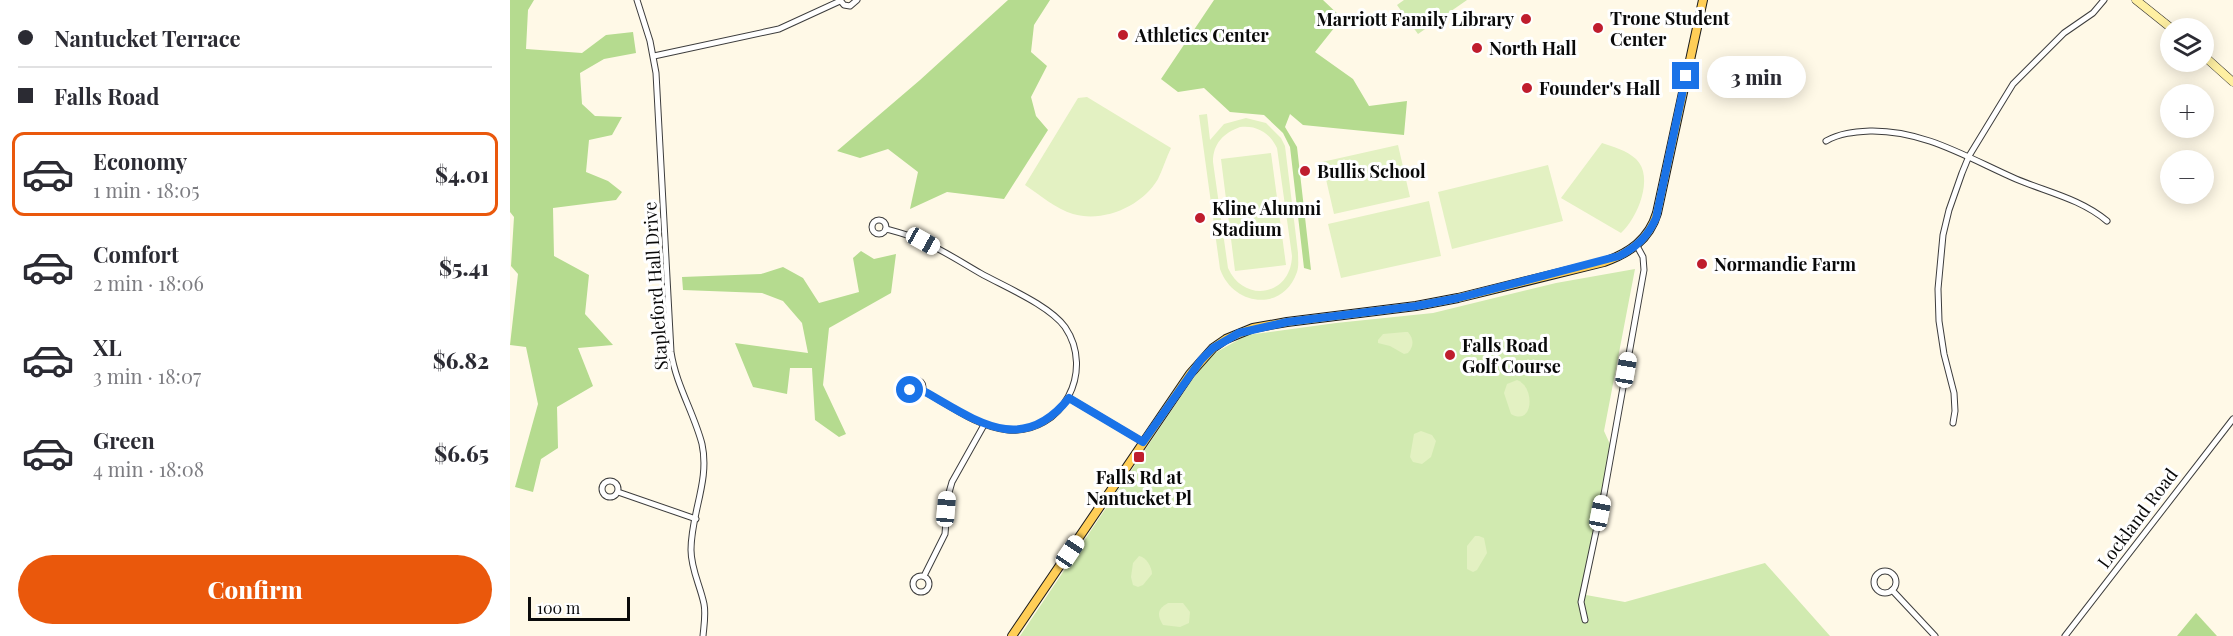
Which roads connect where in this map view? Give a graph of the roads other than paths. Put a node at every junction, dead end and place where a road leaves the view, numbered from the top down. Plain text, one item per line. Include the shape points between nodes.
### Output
1 (638, 0) edge
2 (840, 0) edge
3 (857, 0) edge
4 (1703, 0) edge
5 (2104, 0) edge
6 (2136, 0) edge
7 (2160, 19) edge
8 (654, 56) junction
9 (2214, 65) edge
10 (2233, 81) edge
11 (1826, 141) dead end
12 (1969, 156) junction
13 (2107, 221) dead end
14 (886, 229) dead end
15 (1637, 246) junction
16 (922, 390) dead end
17 (1069, 398) junction
18 (2233, 419) edge
19 (1953, 423) dead end
20 (984, 425) junction
21 (1143, 442) junction
22 (618, 492) dead end
23 (696, 519) junction
24 (924, 576) dead end
25 (1892, 590) junction
26 (1585, 620) dead end
27 (703, 636) edge
28 (1012, 636) edge
29 (1935, 636) edge
30 (2066, 636) edge

1 - 8 street, Stapleford Hall Drive
2 - 3 street via 849,6
2 - 8 street via 778,29
4 - 15 main road via 1657,213
5 - 12 street via 2013,84
6 - 7 main road
8 - 23 street, Stapleford Hall Drive via 671,352 704,457
9 - 10 main road
11 - 12 street via 1853,132 1891,131 1928,139
12 - 13 street via 2092,208
12 - 19 street via 1949,210 1939,264 1939,321 1954,393
14 - 17 street via 923,241 1056,317 1075,349 1076,373
15 - 21 main road via 1604,262 1458,298 1287,322 1239,333 1201,360
15 - 26 street via 1644,270 1581,602
16 - 20 street
17 - 20 street via 1036,426 1010,430
17 - 21 street
18 - 30 street, Lockland Road
20 - 24 street via 952,482 945,534
21 - 28 main road
22 - 23 street
23 - 27 street, Stapleford Hall Drive via 691,550 704,602
25 - 25 street via 1893,575 1877,574 1877,590
25 - 29 street

